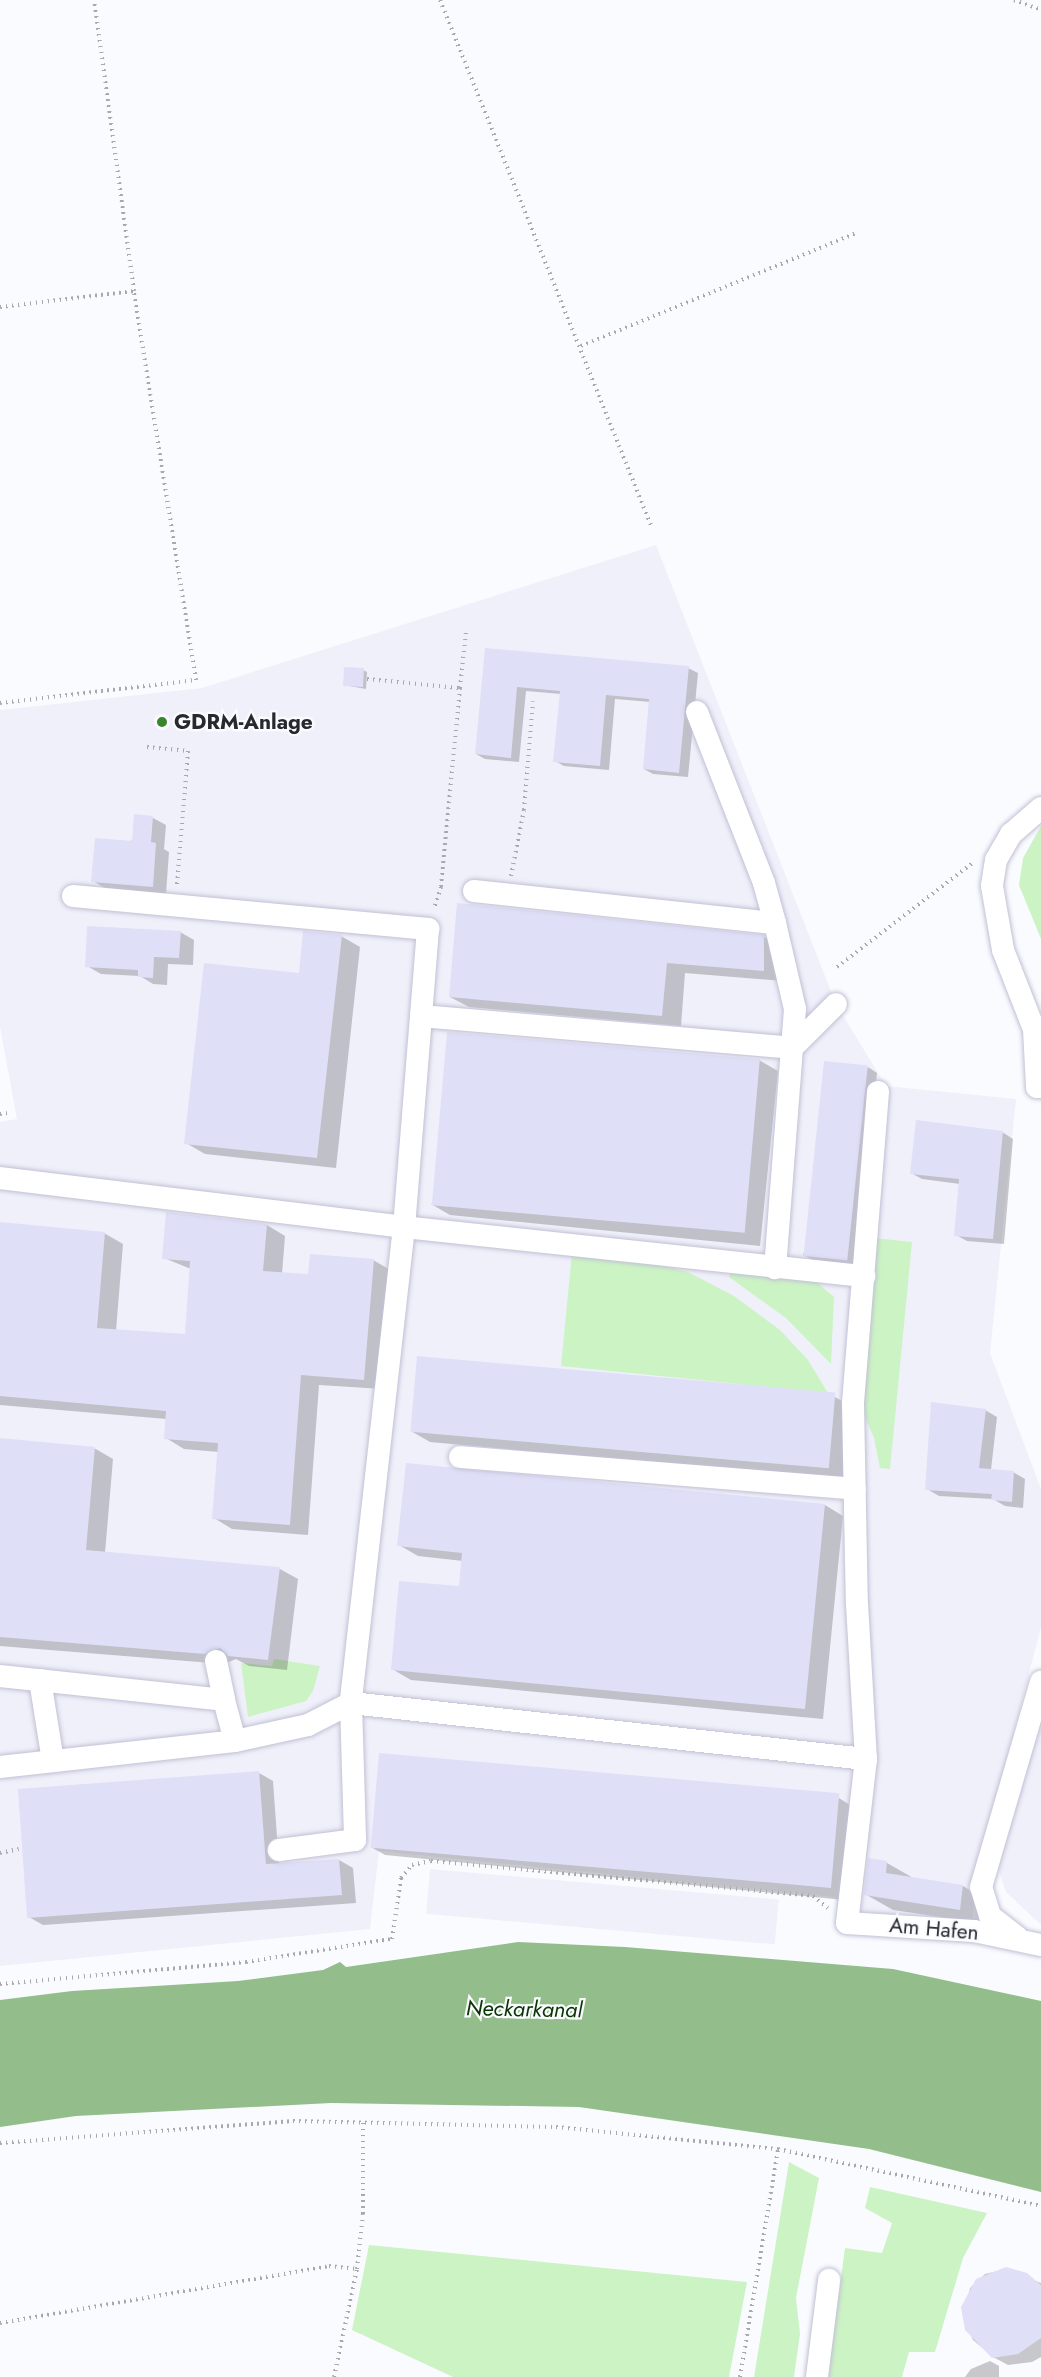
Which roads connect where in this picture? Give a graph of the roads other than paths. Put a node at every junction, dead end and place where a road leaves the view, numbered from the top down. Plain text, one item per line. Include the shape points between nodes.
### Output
1 (697, 712) dead end
2 (1041, 808) edge
3 (474, 891) dead end
4 (73, 896) dead end
5 (775, 923) junction
6 (836, 1004) dead end
7 (421, 1016) junction
8 (792, 1048) junction
9 (1041, 1088) edge
10 (878, 1092) dead end
11 (0, 1178) edge
12 (404, 1227) junction
13 (775, 1268) junction
14 (864, 1276) junction
15 (460, 1457) dead end
16 (855, 1489) junction
17 (216, 1661) dead end
18 (0, 1676) edge
19 (40, 1680) junction
20 (1041, 1682) edge
21 (224, 1700) junction
22 (351, 1703) junction
23 (235, 1741) junction
24 (866, 1759) junction
25 (53, 1761) junction
26 (0, 1767) edge
27 (279, 1850) dead end
28 (1031, 1942) edge
29 (829, 2280) dead end
30 (817, 2377) edge

1 - 5 lane via 764,884
2 - 9 lane via 1011,834 996,860 992,886 1003,950 1034,1029 1037,1087
3 - 5 lane
4 - 7 lane via 428,929
5 - 8 lane via 795,1009
6 - 8 lane
7 - 8 lane
7 - 12 lane
8 - 13 lane
10 - 14 lane
11 - 12 lane
12 - 13 lane
12 - 22 lane
13 - 14 lane
14 - 16 lane via 853,1404
15 - 16 lane
16 - 24 lane
17 - 21 lane
18 - 19 lane
19 - 21 lane
19 - 25 lane
20 - 28 lane, Am Hafen via 981,1887 990,1916
21 - 23 lane
22 - 23 lane via 308,1725
22 - 24 lane
22 - 27 lane via 355,1840
23 - 25 lane
24 - 28 lane, Am Hafen via 848,1923 974,1931
25 - 26 lane
29 - 30 lane

